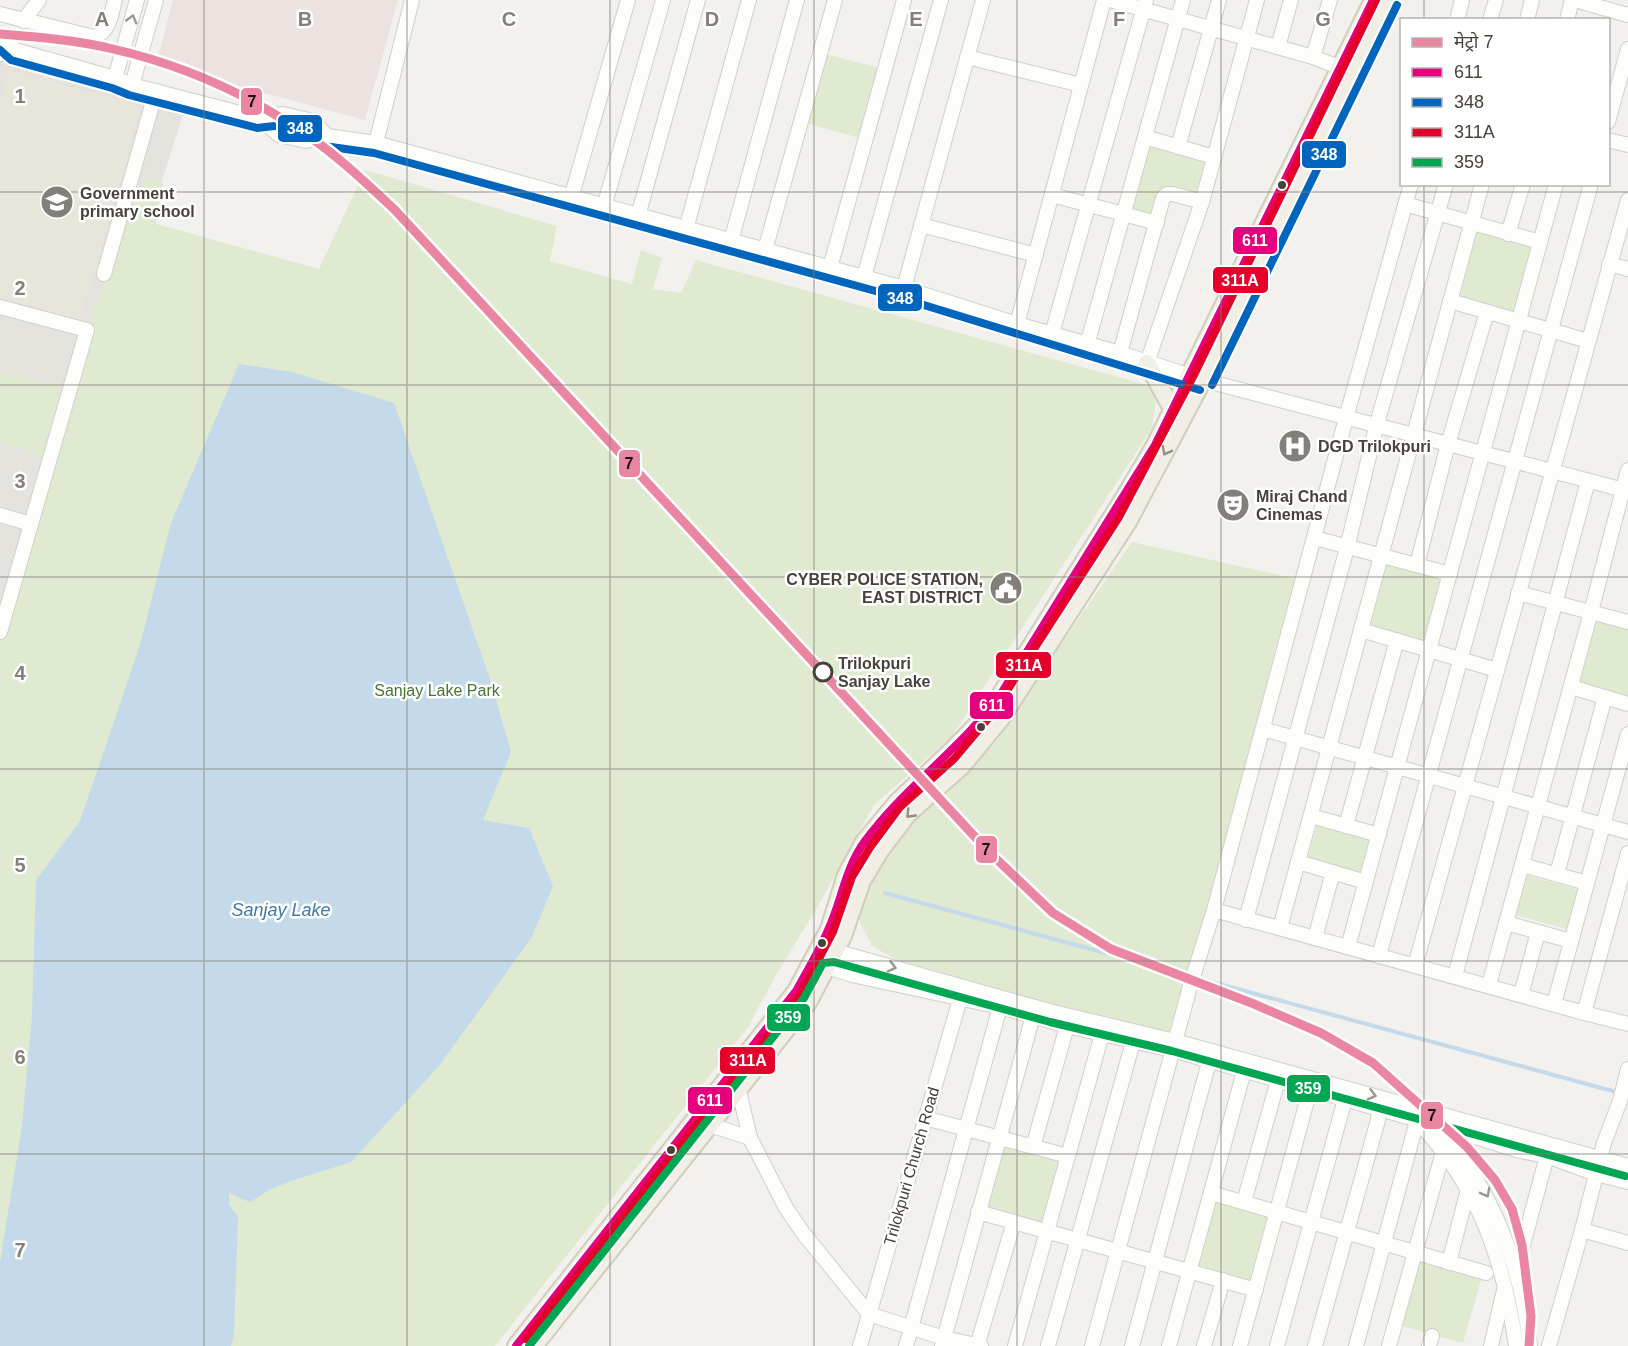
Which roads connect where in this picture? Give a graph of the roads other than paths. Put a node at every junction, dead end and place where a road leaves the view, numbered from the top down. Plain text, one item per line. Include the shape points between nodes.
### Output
1 (39, 0) edge
2 (115, 0) edge
3 (137, 0) edge
4 (156, 0) edge
5 (412, 0) edge
6 (628, 0) edge
7 (663, 0) edge
8 (698, 0) edge
9 (749, 0) edge
10 (797, 0) edge
11 (835, 0) edge
12 (904, 0) edge
13 (941, 0) edge
14 (982, 0) edge
15 (1104, 0) edge
16 (1110, 0) edge
17 (1183, 0) edge
18 (1219, 0) edge
19 (1257, 0) edge
20 (1291, 0) edge
21 (1330, 0) edge
22 (1373, 0) edge
23 (1388, 0) edge
24 (1462, 0) edge
25 (1496, 0) edge
26 (1532, 0) edge
27 (1574, 0) edge
28 (1145, 5) edge
29 (1604, 9) edge
30 (0, 14) edge
31 (1628, 15) edge
32 (1458, 18) edge
33 (1491, 18) edge
34 (1528, 18) edge
35 (1568, 18) edge
36 (1178, 19) junction
37 (22, 21) junction
38 (1211, 29) junction
39 (0, 35) edge
40 (1247, 38) junction
41 (1278, 47) junction
42 (1628, 49) edge
43 (15, 50) junction
44 (0, 54) edge
45 (967, 57) junction
46 (1313, 57) junction
47 (1347, 71) junction
48 (115, 78) junction
49 (132, 85) junction
50 (1081, 85) junction
51 (156, 91) junction
52 (1610, 115) edge
53 (260, 118) junction
54 (327, 136) junction
55 (1145, 137) junction
56 (1610, 140) edge
57 (376, 143) junction
58 (1628, 145) edge
59 (1178, 147) junction
60 (1215, 157) junction
61 (1410, 186) edge
62 (1445, 186) edge
63 (1481, 186) edge
64 (1522, 186) edge
65 (1555, 186) edge
66 (1590, 186) edge
67 (1052, 195) junction
68 (571, 198) junction
69 (1628, 200) edge
70 (1202, 202) junction
71 (1405, 204) junction
72 (1089, 205) junction
73 (604, 207) junction
74 (1124, 214) junction
75 (1438, 214) junction
76 (638, 216) junction
77 (1157, 223) junction
78 (1472, 223) junction
79 (921, 225) junction
80 (686, 229) junction
81 (1508, 234) junction
82 (731, 241) junction
83 (1540, 242) junction
84 (765, 250) junction
85 (1036, 255) junction
86 (1609, 264) junction
87 (830, 268) junction
88 (1628, 269) edge
89 (104, 274) dead end
90 (864, 277) junction
91 (904, 288) junction
92 (1450, 301) junction
93 (0, 307) edge
94 (1487, 312) junction
95 (1519, 321) junction
96 (1017, 324) junction
97 (1551, 330) junction
98 (1052, 334) junction
99 (1587, 341) junction
100 (1087, 345) junction
101 (1120, 353) junction
102 (1147, 363) junction
103 (1196, 378) junction
104 (1172, 409) junction
105 (1346, 418) junction
106 (1376, 427) junction
107 (1413, 435) junction
108 (1448, 444) junction
109 (1484, 454) junction
110 (1514, 462) junction
111 (1628, 470) edge
112 (1551, 472) junction
113 (1588, 481) junction
114 (1625, 490) edge
115 (0, 515) edge
116 (31, 524) junction
117 (1315, 538) junction
118 (1347, 548) junction
119 (1381, 555) junction
120 (1417, 565) junction
121 (1450, 574) junction
122 (1518, 593) junction
123 (1556, 602) junction
124 (1591, 612) junction
125 (1627, 618) edge
126 (1361, 630) junction
127 (0, 632) edge
128 (1397, 640) junction
129 (1429, 649) junction
130 (1461, 658) junction
131 (1497, 670) junction
132 (1571, 687) junction
133 (1605, 697) junction
134 (1628, 704) edge
135 (1263, 729) junction
136 (1628, 734) edge
137 (1295, 740) junction
138 (1329, 747) junction
139 (1364, 758) junction
140 (1397, 767) junction
141 (1429, 775) junction
142 (1465, 786) junction
143 (1504, 796) junction
144 (1538, 806) junction
145 (1573, 815) junction
146 (1311, 816) junction
147 (1603, 824) junction
148 (1346, 826) junction
149 (1628, 832) edge
150 (1379, 835) junction
151 (1628, 853) edge
152 (1298, 862) junction
153 (1522, 865) junction
154 (1333, 872) junction
155 (1557, 874) junction
156 (1366, 882) junction
157 (1587, 883) junction
158 (1214, 910) junction
159 (1246, 920) junction
160 (1506, 923) junction
161 (1280, 928) junction
162 (1538, 932) junction
163 (1315, 938) junction
164 (1571, 941) junction
165 (1348, 947) junction
166 (836, 951) junction
167 (816, 953) junction
168 (1379, 956) junction
169 (1415, 966) junction
170 (827, 967) junction
171 (1455, 976) junction
172 (1489, 986) junction
173 (962, 993) junction
174 (1521, 995) junction
175 (1554, 1004) junction
176 (1000, 1007) junction
177 (1584, 1013) junction
178 (1033, 1016) junction
179 (1628, 1024) edge
180 (1067, 1026) junction
181 (1102, 1034) junction
182 (1133, 1042) junction
183 (1174, 1046) junction
184 (1209, 1062) junction
185 (1628, 1069) edge
186 (1244, 1071) junction
187 (1278, 1080) junction
188 (1310, 1090) junction
189 (739, 1091) junction
190 (1345, 1099) junction
191 (1379, 1109) junction
192 (925, 1118) junction
193 (1417, 1121) junction
194 (710, 1125) junction
195 (1444, 1126) junction
196 (966, 1129) junction
197 (750, 1138) junction
198 (999, 1138) junction
199 (1033, 1147) junction
200 (1439, 1148) junction
201 (1068, 1156) junction
202 (1547, 1156) junction
203 (1600, 1158) junction
204 (1628, 1166) edge
205 (1596, 1174) junction
206 (1628, 1182) edge
207 (1468, 1189) junction
208 (1210, 1192) junction
209 (1244, 1203) junction
210 (978, 1212) junction
211 (1277, 1212) junction
212 (1014, 1222) junction
213 (1311, 1222) junction
214 (1582, 1230) junction
215 (1047, 1231) junction
216 (1347, 1232) junction
217 (1077, 1239) junction
218 (1383, 1243) junction
219 (1628, 1243) edge
220 (1118, 1250) junction
221 (1415, 1252) junction
222 (1155, 1262) junction
223 (1449, 1263) junction
224 (1189, 1271) junction
225 (1516, 1272) junction
226 (1486, 1273) dead end
227 (1223, 1280) junction
228 (1506, 1284) junction
229 (1256, 1290) junction
230 (869, 1314) junction
231 (911, 1328) junction
232 (943, 1342) edge
233 (516, 1346) edge
234 (534, 1346) edge
235 (860, 1346) edge
236 (906, 1346) edge
237 (978, 1346) edge
238 (1015, 1346) edge
239 (1048, 1346) edge
240 (1092, 1346) edge
241 (1132, 1346) edge
242 (1169, 1346) edge
243 (1204, 1346) edge
244 (1240, 1346) edge
245 (1277, 1346) edge
246 (1315, 1346) edge
247 (1356, 1346) edge
248 (1389, 1346) edge
249 (1491, 1346) edge
250 (1516, 1346) edge
251 (1530, 1346) edge
252 (1549, 1346) edge

1 - 37 street
2 - 37 street via 108,26 98,36
48 -> 3 street
4 - 49 street
5 - 57 street
6 - 68 street
7 - 73 street
8 - 76 street
9 - 80 street
10 - 82 street
11 - 84 street
12 - 87 street
13 - 90 street
14 - 45 street
15 - 50 street
16 - 28 street
17 - 36 street
18 - 38 street
19 - 40 street
20 - 41 street
21 - 46 street
22 - 47 main road
23 - 47 main road
24 - 32 street
25 - 33 street
26 - 34 street
27 - 29 street
27 - 35 street
28 - 36 street
28 - 72 street
29 - 31 street
30 - 37 street
36 - 38 street
36 - 55 street
38 - 40 street
38 - 59 street
39 - 43 street
40 - 41 street
40 - 60 street
41 - 46 street
42 - 52 street
43 - 44 street
43 - 48 street
45 - 50 street
45 - 79 street
46 - 47 street
47 - 103 main road
48 - 49 street
49 - 51 street
50 - 67 street
51 - 53 street
51 - 89 street
53 - 54 street via 283,114 313,121
53 - 54 street via 279,135 306,141
54 - 57 street
55 - 59 street
55 - 74 street
56 - 58 street
57 - 68 street
59 - 60 street
60 - 70 street
61 - 71 street
62 - 75 street
63 - 78 street
64 - 81 street
65 - 83 street
66 - 97 street
67 - 72 street
67 - 85 street
68 - 73 street
69 - 86 street
70 - 77 street via 1167,195
70 - 102 street
71 - 75 street
71 - 105 street
72 - 74 street
72 - 98 street
73 - 76 street
74 - 77 street
74 - 100 street
75 - 78 street
75 - 106 street
76 - 80 street
77 - 101 street
78 - 81 street
78 - 92 street
79 - 85 street
79 - 91 street
80 - 82 street
81 - 83 street
82 - 84 street
83 - 95 street
84 - 87 street
85 - 96 street
86 - 88 street
86 - 99 street
87 - 90 street
90 - 91 street
91 - 96 street
92 - 94 street
92 - 107 street
93 - 116 street via 87,330
94 - 95 street
94 - 108 street
95 - 97 street
95 - 109 street
96 - 98 street
97 - 99 street
97 - 110 street
98 - 100 street
99 - 112 street
100 - 101 street
101 - 102 street
102 - 103 street
102 - 104 main road
103 - 104 main road
103 - 105 street
103 -> 166 main road via 1128,522 1000,720 962,766 909,814 880,851 862,881
104 - 167 main road via 1125,495 985,716 897,802 864,842 846,874 829,929
105 - 106 street
105 - 117 street
106 - 107 street
106 - 118 street
107 - 108 street
107 - 119 street
108 - 109 street
108 - 120 street
109 - 110 street
109 - 121 street
110 - 112 street
110 - 130 street
111 - 114 street
112 - 113 street
112 - 122 street
113 - 114 street
113 - 123 street
114 - 124 street
115 - 116 street
116 - 127 street
117 - 118 street
117 - 135 street
118 - 119 street
118 - 137 street
119 - 120 street
119 - 126 street
120 - 121 street
121 - 129 street
122 - 123 street
122 - 131 street
123 - 124 street
123 - 143 street
124 - 125 street
124 - 132 street
126 - 128 street
126 - 138 street
128 - 129 street
128 - 139 street
129 - 130 street
129 - 140 street
130 - 131 street
130 - 141 street
131 - 142 street
132 - 133 street
132 - 144 street
133 - 134 street
133 - 145 street
135 - 137 street
135 - 158 street
136 - 147 street
137 - 138 street
137 - 159 street
138 - 139 street
138 - 146 street
139 - 140 street
139 - 148 street
140 - 141 street
140 - 150 street
141 - 142 street
141 - 168 street
142 - 143 street
142 - 169 street
143 - 144 street
143 - 171 street
144 - 145 street
144 - 153 street
145 - 147 street
145 - 155 street
146 - 148 street
146 - 152 street
147 - 149 street
147 - 157 street
148 - 150 street
150 - 156 street
151 - 177 street
152 - 154 street
152 - 161 street
153 - 155 street
153 - 160 street
154 - 156 street
154 - 163 street
155 - 157 street
156 - 165 street
157 - 164 street
158 - 159 street
158 - 183 street
159 - 161 street
160 - 162 street
160 - 172 street
161 - 163 street
162 - 164 street
162 - 174 street
163 - 165 street
164 - 175 street
165 - 168 street
166 - 167 street
166 - 170 main road
166 -> 173 street
167 - 170 street
167 - 233 main road via 796,991
168 - 169 street
169 - 171 street
170 - 173 street
170 - 189 main road via 809,1001
171 - 172 street
172 - 174 street
173 - 176 street
173 - 183 street via 1053,1012
173 - 192 street, Trilokpuri Church Road
174 - 175 street
175 - 177 street
176 - 178 street
176 - 196 street
177 - 179 street
178 - 180 street
178 - 198 street
180 - 181 street
180 - 199 street
181 - 182 street
181 - 201 street
182 - 183 street
182 - 217 street
183 - 184 street
183 -> 195 street
183 - 220 street
184 - 186 street
184 - 222 street
185 - 203 street
186 - 187 street
186 - 208 street
187 - 188 street
187 - 209 street
188 - 190 street
188 - 211 street
189 - 194 main road
189 - 197 street
190 - 191 street
190 - 213 street
191 - 193 street
191 - 216 street
192 - 196 street
192 - 230 street, Trilokpuri Church Road
193 - 195 street
193 - 200 street
193 - 218 street
194 - 197 street
194 - 234 main road
195 - 200 street
195 - 202 street
195 - 203 street
195 -> 225 street via 1488,1198
196 - 198 street
196 - 231 street
197 - 230 street via 798,1224
198 - 199 street
198 - 210 street
199 - 201 street
200 - 207 street
200 - 221 street
201 - 215 street
202 - 205 street
202 - 225 street
203 - 204 street
203 - 205 street
205 - 206 street
205 - 214 street
207 - 223 street
207 - 228 street via 1484,1220
208 - 209 street
208 - 224 street
209 - 211 street
210 - 212 street
210 - 232 street
211 - 213 street
211 - 229 street
212 - 215 street
212 - 237 street
213 - 216 street
213 - 245 street
214 - 219 street
214 - 252 street
215 - 217 street
215 - 238 street
216 - 218 street
216 - 246 street
217 - 220 street
217 - 239 street
218 - 221 street
218 - 247 street
220 - 222 street
220 - 240 street
221 - 223 street
221 - 248 street
222 - 224 street
222 - 241 street
223 - 226 street
224 - 227 street
224 - 242 street
225 - 228 street
225 - 251 street
227 - 229 street
227 - 243 street
228 - 249 street
228 - 250 street
229 - 244 street
230 - 231 street
230 - 235 street, Trilokpuri Church Road
231 - 232 street
231 - 236 street
232 - 237 street

